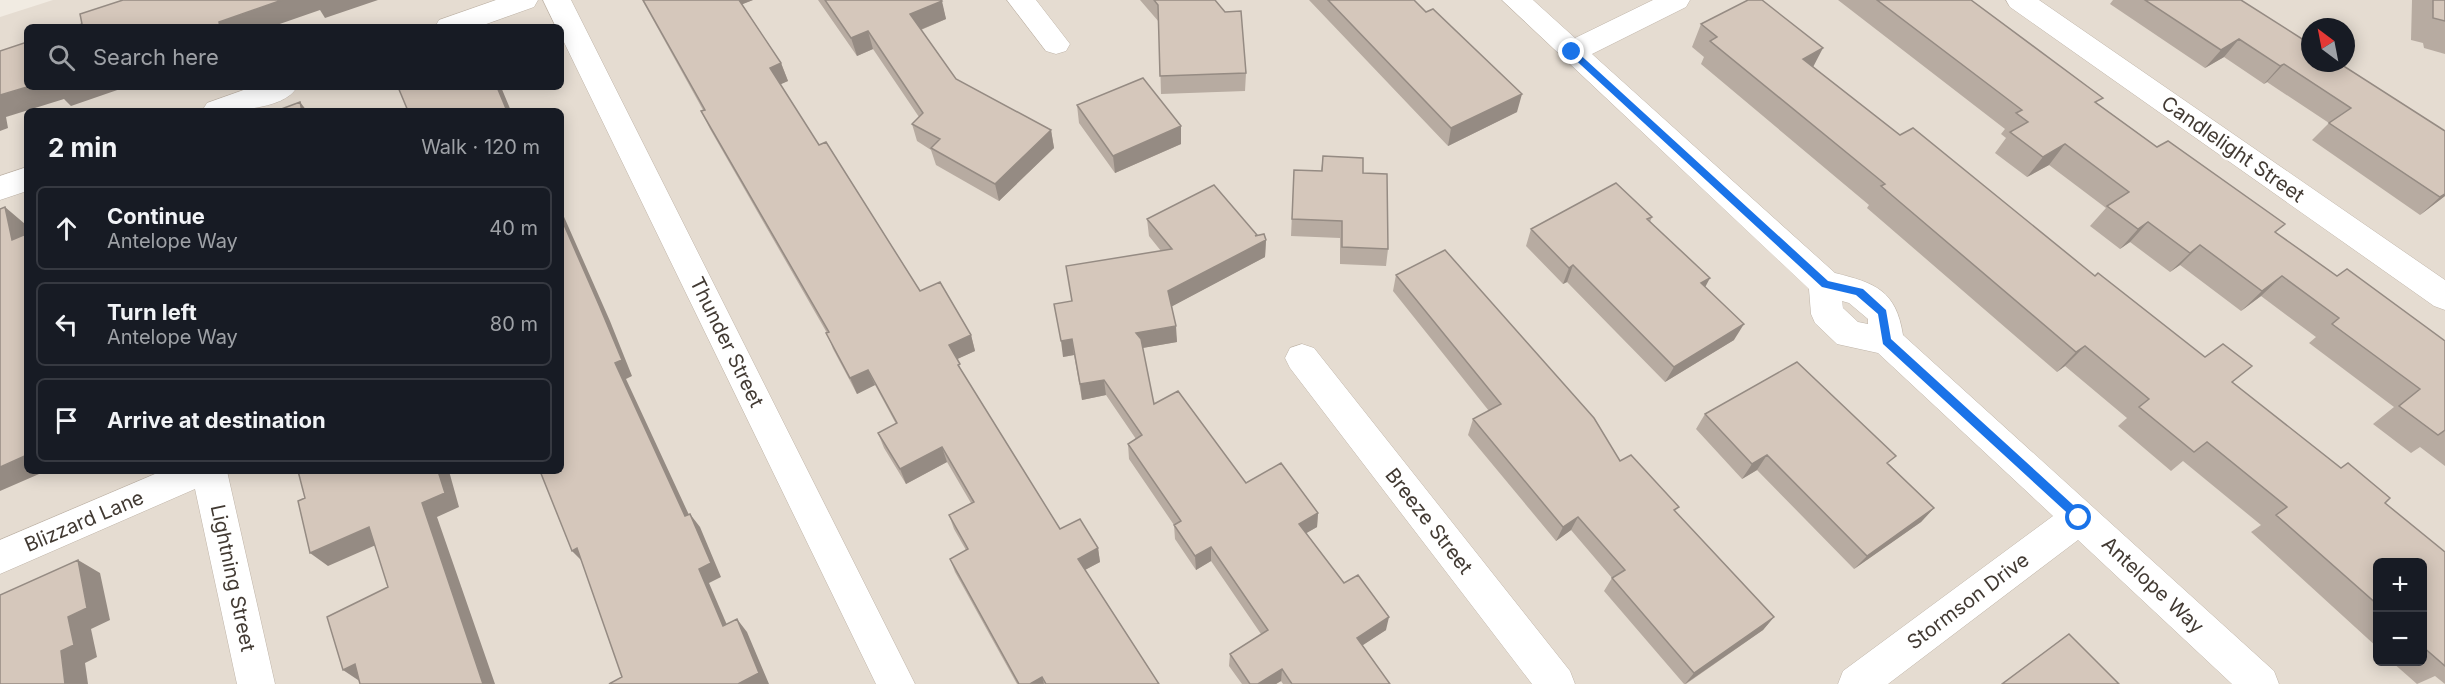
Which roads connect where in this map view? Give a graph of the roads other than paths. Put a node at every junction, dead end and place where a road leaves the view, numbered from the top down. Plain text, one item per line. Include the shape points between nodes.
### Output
1 (524, 0) edge
2 (557, 0) edge
3 (1021, 0) edge
4 (1516, 0) edge
5 (1676, 0) edge
6 (2020, 0) edge
7 (457, 24) edge
8 (1056, 44) dead end
9 (1572, 52) junction
10 (275, 90) edge
11 (225, 108) edge
12 (24, 180) edge
13 (0, 188) edge
14 (2445, 297) edge
15 (1302, 358) dead end
16 (193, 474) edge
17 (210, 474) edge
18 (2079, 518) junction
19 (0, 557) edge
20 (256, 684) edge
21 (896, 684) edge
22 (1556, 684) edge
23 (1857, 684) edge
24 (2260, 684) edge

1 - 7 street
2 - 21 street, Thunder Street
3 - 8 street
4 - 9 street, Antelope Way
5 - 9 street
6 - 14 street, Candlelight Street
9 - 18 street, Antelope Way via 1825,284 1827,314 1849,334 1887,341
10 - 11 street
12 - 13 street
15 - 22 street, Breeze Street
16 - 19 street, Blizzard Lane
17 - 20 street, Lightning Street
18 - 23 street, Stormson Drive
18 - 24 street, Antelope Way

